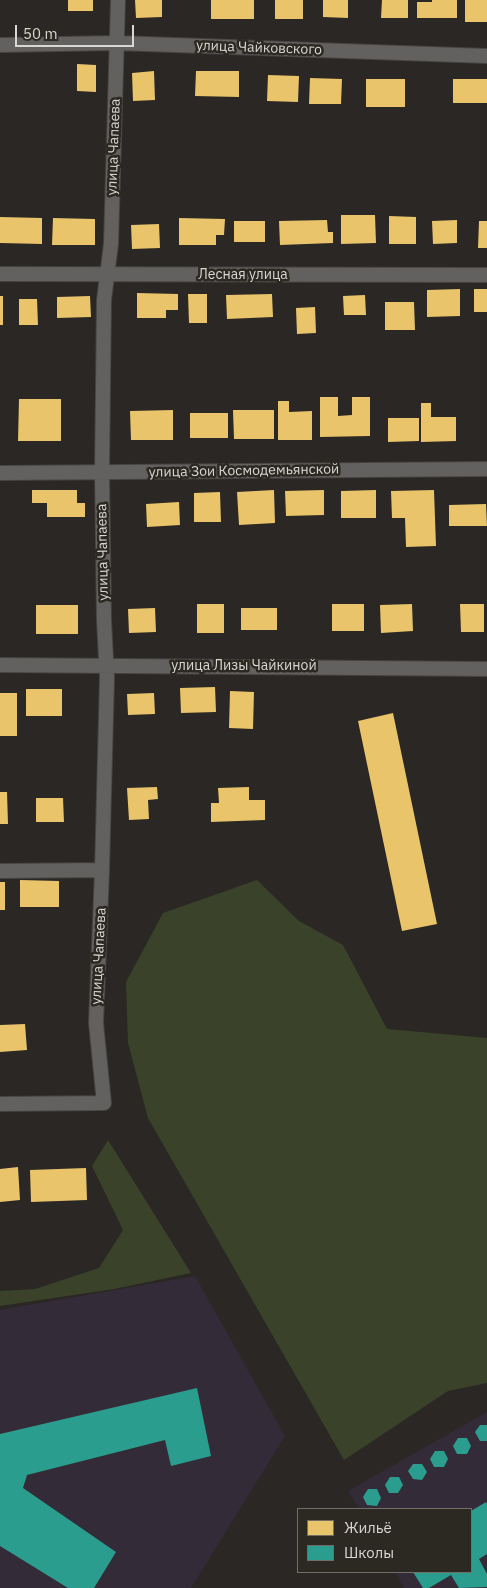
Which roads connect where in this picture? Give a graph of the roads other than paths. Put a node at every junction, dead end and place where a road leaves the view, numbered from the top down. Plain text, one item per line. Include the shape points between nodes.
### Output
1 (118, 0) edge
2 (117, 43) junction
3 (0, 46) edge
4 (487, 56) edge
5 (0, 274) edge
6 (108, 275) junction
7 (487, 275) edge
8 (487, 469) edge
9 (102, 472) junction
10 (0, 473) edge
11 (0, 664) edge
12 (108, 665) junction
13 (487, 669) edge
14 (102, 870) junction
15 (0, 871) edge
16 (0, 1104) edge

1 - 2 street, улица Чапаева
2 - 3 street, улица Чайковского
2 - 4 street, улица Чайковского
2 - 6 street, улица Чапаева
5 - 6 street, Лесная улица
6 - 7 street, Лесная улица
6 - 9 street, улица Чапаева via 104,300
8 - 9 street, улица Зои Космодемьянской
9 - 10 street, улица Зои Космодемьянской
9 - 12 street, улица Чапаева via 104,620
11 - 12 street, улица Лизы Чайкиной
12 - 13 street, улица Лизы Чайкиной
12 - 14 street, улица Чапаева
14 - 15 street
14 - 16 street, улица Чапаева via 96,1023 104,1103

